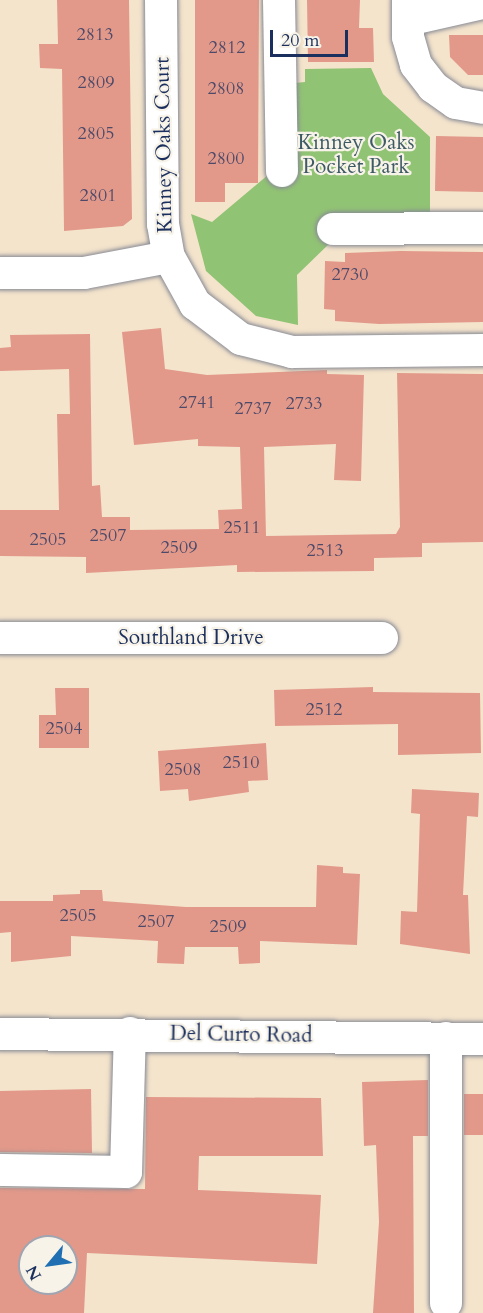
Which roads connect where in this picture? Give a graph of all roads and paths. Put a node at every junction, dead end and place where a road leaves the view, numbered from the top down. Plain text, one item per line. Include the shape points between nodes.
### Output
1 (161, 0) edge
2 (279, 0) edge
3 (483, 3) edge
4 (408, 10) edge
5 (483, 108) edge
6 (282, 171) dead end
7 (483, 228) edge
8 (333, 229) dead end
9 (169, 257) junction
10 (0, 273) edge
11 (483, 350) edge
12 (0, 638) edge
13 (382, 638) dead end
14 (130, 1033) junction
15 (0, 1034) edge
16 (446, 1038) junction
17 (483, 1039) edge
18 (0, 1170) edge
19 (446, 1303) dead end

1 - 9 street, Kinney Oaks Court via 163,224
2 - 6 street
3 - 4 street
4 - 5 street via 416,65 433,87 456,103
7 - 8 street
9 - 10 street via 84,273
9 - 11 street, Kinney Oaks Court via 180,283 216,324 264,346 292,352
12 - 13 street, Southland Drive
14 - 15 street, Del Curto Road
14 - 16 street, Del Curto Road
14 - 18 street via 126,1172
16 - 17 street, Del Curto Road
16 - 19 street

